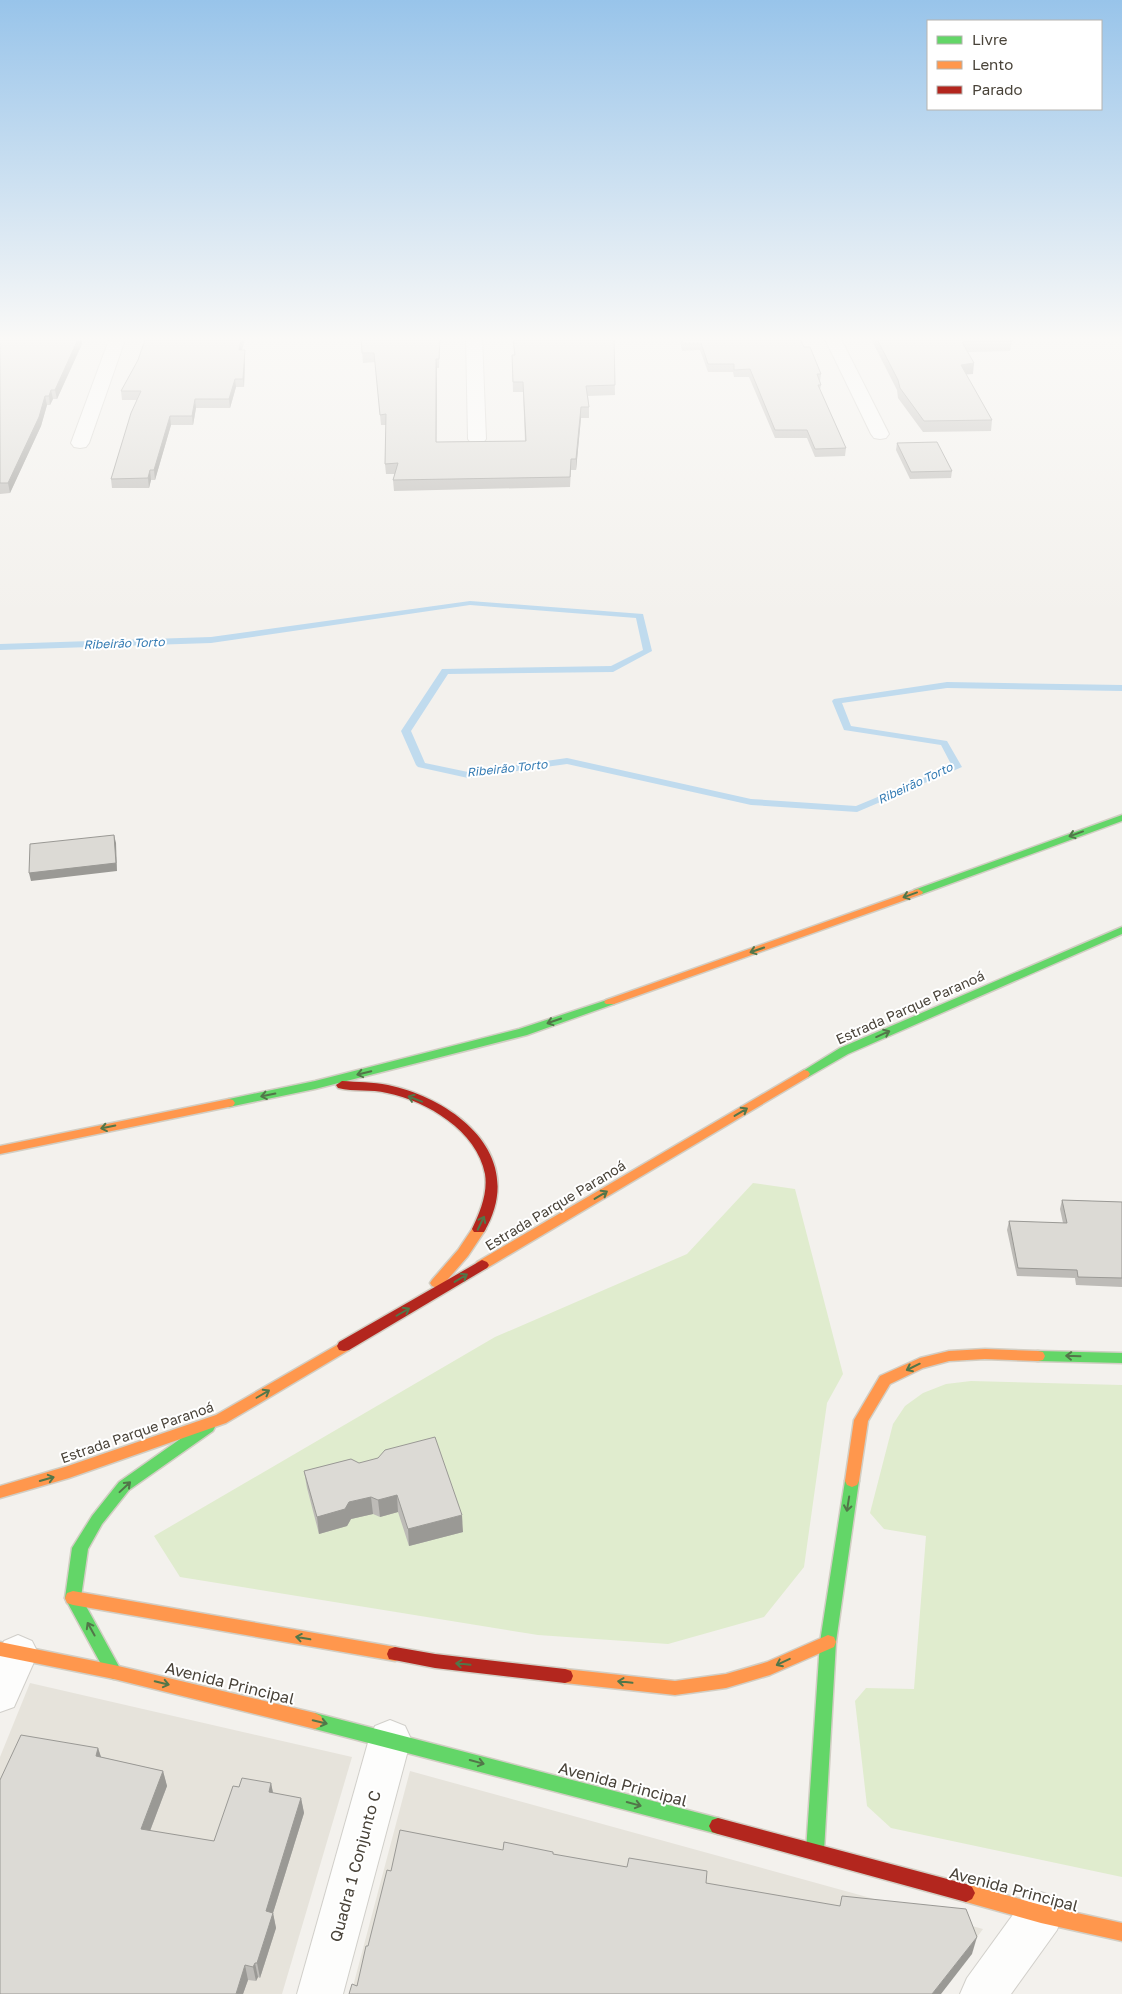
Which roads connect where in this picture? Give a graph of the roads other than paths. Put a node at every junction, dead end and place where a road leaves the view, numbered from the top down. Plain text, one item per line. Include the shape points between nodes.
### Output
1 (85, 430) edge
2 (477, 430) edge
3 (878, 430) edge
4 (880, 434) dead end
5 (477, 439) dead end
6 (80, 443) dead end
7 (1122, 818) edge
8 (1122, 930) edge
9 (316, 1085) junction
10 (0, 1150) edge
11 (419, 1303) junction
12 (1122, 1358) edge
13 (221, 1419) junction
14 (0, 1492) edge
15 (74, 1598) junction
16 (828, 1642) junction
17 (9, 1651) edge
18 (114, 1672) junction
19 (0, 1694) edge
20 (390, 1739) junction
21 (815, 1851) junction
22 (1042, 1914) junction
23 (1122, 1932) edge
24 (320, 1994) edge
25 (983, 1994) edge

1 - 6 street
2 - 5 street
3 - 4 street
7 -> 9 main road via 523,1032
11 -> 8 main road, Estrada Parque Paranoá via 844,1051
9 -> 10 main road
11 -> 9 main road via 469,1247 484,1217 491,1193 490,1169 483,1150 459,1124 424,1102 394,1091
13 -> 11 main road, Estrada Parque Paranoá
12 -> 16 main road via 949,1356 920,1363 885,1380 861,1420
14 -> 13 main road, Estrada Parque Paranoá via 70,1472
15 -> 13 main road via 80,1548 124,1486
16 -> 15 main road via 770,1668 726,1681 675,1688 435,1661
18 -> 15 main road
16 - 21 main road
17 - 18 main road, Avenida Principal
17 - 19 street
18 -> 20 main road, Avenida Principal
20 -> 21 main road, Avenida Principal
20 - 24 street, Quadra 1 Conjunto C
21 - 22 main road, Avenida Principal
22 - 23 main road, Avenida Principal
22 - 25 street

